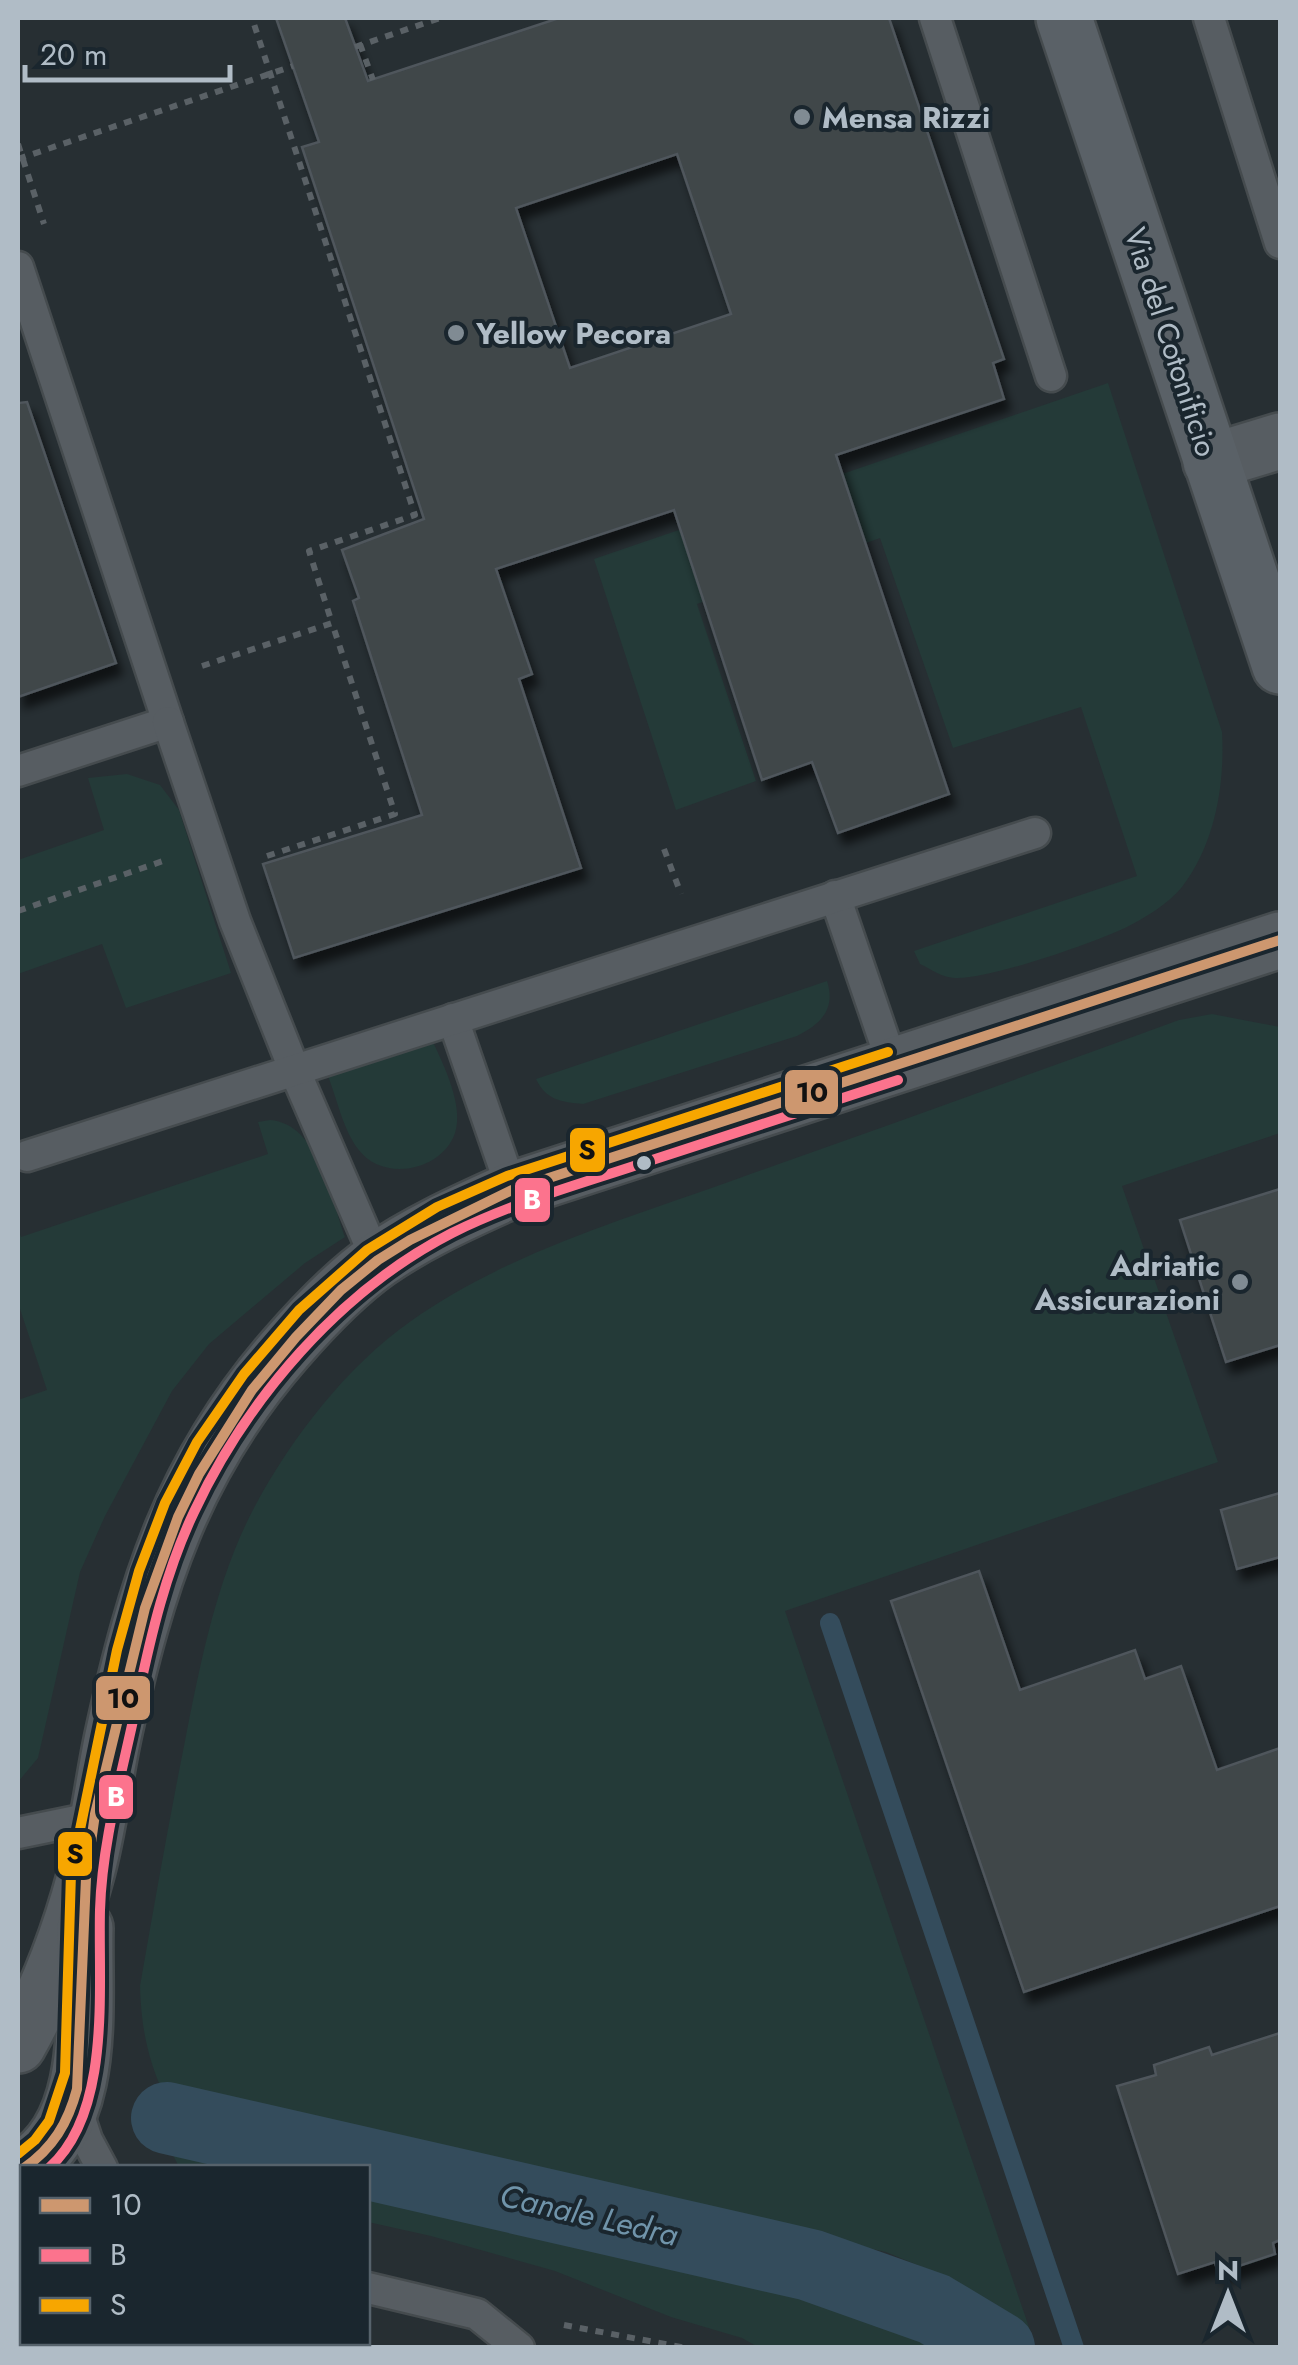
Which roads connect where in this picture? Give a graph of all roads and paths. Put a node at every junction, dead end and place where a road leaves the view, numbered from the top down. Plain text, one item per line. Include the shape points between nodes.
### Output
1 (252, 18) edge
2 (440, 18) edge
3 (935, 18) edge
4 (1064, 18) edge
5 (1209, 18) edge
6 (293, 66) dead end
7 (270, 74) junction
8 (373, 80) dead end
9 (18, 144) edge
10 (20, 158) edge
11 (47, 233) dead end
12 (1280, 243) edge
13 (18, 267) edge
14 (1051, 376) dead end
15 (1280, 441) edge
16 (1211, 462) junction
17 (332, 623) junction
18 (1280, 666) edge
19 (194, 668) dead end
20 (168, 722) junction
21 (18, 771) edge
22 (1036, 832) dead end
23 (210, 845) junction
24 (248, 862) dead end
25 (835, 896) junction
26 (18, 910) edge
27 (1280, 940) edge
28 (453, 1019) junction
29 (893, 1066) junction
30 (294, 1070) junction
31 (27, 1156) dead end
32 (512, 1190) junction
33 (377, 1261) junction
34 (96, 1816) junction
35 (18, 1834) edge
36 (86, 1875) junction
37 (18, 2045) edge
38 (75, 2104) junction
39 (29, 2165) edge
40 (100, 2165) edge
41 (370, 2288) edge
42 (477, 2314) junction
43 (519, 2348) edge
44 (686, 2348) edge

1 - 7 path
2 - 8 path via 358,46
3 - 14 lane
4 - 16 main road, Via del Cotonificio
5 - 12 lane
6 - 7 path
7 - 10 path
7 - 17 path via 415,515 310,551
9 - 10 path
10 - 11 path
13 - 20 lane
15 - 16 street
16 - 18 main road, Via del Cotonificio
17 - 19 path
17 - 24 path via 395,814
20 - 21 lane
20 - 23 lane
22 - 25 lane
23 - 26 path
23 - 30 lane
25 - 28 lane
25 - 29 lane
27 - 29 street
28 - 30 lane
28 - 32 lane
29 - 32 street
30 - 31 lane
30 - 33 lane
32 - 33 street
33 - 34 street via 310,1321 255,1384 180,1508 132,1652
34 - 35 lane
34 - 36 street
36 - 37 street via 53,1976
36 - 38 street
38 - 39 street via 58,2138
38 - 40 lane
41 - 42 lane
42 - 43 lane
42 - 44 path

